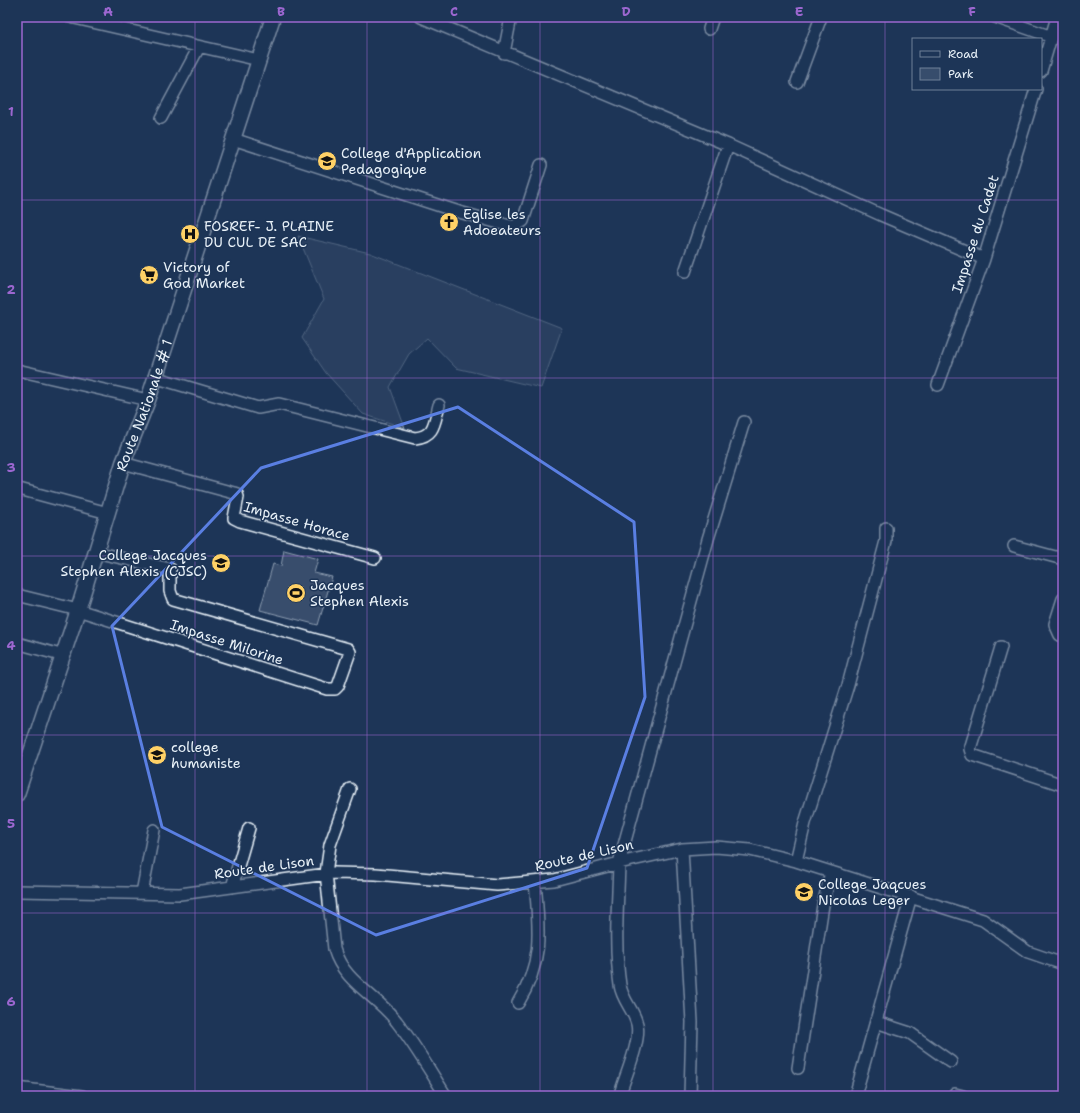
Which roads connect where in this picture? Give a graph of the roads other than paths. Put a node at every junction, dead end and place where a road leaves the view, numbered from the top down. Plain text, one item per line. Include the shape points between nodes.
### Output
1 (70, 17) edge
2 (274, 17) edge
3 (421, 17) edge
4 (511, 17) edge
5 (713, 17) edge
6 (820, 17) edge
7 (995, 17) edge
8 (1057, 17) edge
9 (709, 29) dead end
10 (1052, 37) junction
11 (199, 47) junction
12 (504, 53) junction
13 (259, 60) junction
14 (1042, 68) edge
15 (798, 82) dead end
16 (1036, 90) edge
17 (161, 118) dead end
18 (233, 140) junction
19 (728, 145) junction
20 (541, 165) dead end
21 (984, 259) junction
22 (685, 272) dead end
23 (17, 370) edge
24 (154, 377) junction
25 (938, 385) dead end
26 (148, 400) junction
27 (439, 405) dead end
28 (744, 422) dead end
29 (123, 463) junction
30 (19, 489) dead end
31 (108, 513) junction
32 (886, 528) dead end
33 (1014, 546) dead end
34 (95, 552) junction
35 (375, 558) dead end
36 (1063, 559) edge
37 (17, 595) edge
38 (1063, 599) edge
39 (78, 610) junction
40 (1063, 636) edge
41 (17, 643) edge
42 (1001, 647) dead end
43 (64, 656) junction
44 (1063, 785) edge
45 (350, 789) dead end
46 (17, 794) edge
47 (249, 828) dead end
48 (154, 830) dead end
49 (682, 849) junction
50 (796, 861) junction
51 (619, 863) junction
52 (831, 872) junction
53 (326, 873) junction
54 (535, 882) junction
55 (232, 887) junction
56 (17, 891) edge
57 (142, 893) junction
58 (911, 896) junction
59 (1063, 964) edge
60 (518, 1003) dead end
61 (876, 1022) junction
62 (951, 1062) dead end
63 (798, 1068) dead end
64 (17, 1088) edge
65 (621, 1092) dead end
66 (82, 1096) edge
67 (446, 1096) edge
68 (690, 1096) edge
69 (855, 1096) edge

1 - 11 street
2 - 13 main road, Route Nationale # 1
3 - 12 street
4 - 12 street
5 - 9 street
6 - 15 street
7 - 10 street
8 - 10 street
10 - 14 street
11 - 13 street
11 - 17 street
12 - 19 street
13 - 18 main road, Route Nationale # 1
16 - 21 street, Impasse du Cadet
18 - 20 street via 510,226 523,221
18 - 24 main road, Route Nationale # 1
19 - 21 street via 880,215
19 - 22 street
21 - 25 street, Impasse du Cadet
23 - 26 street
24 - 26 main road, Route Nationale # 1
24 - 27 street via 258,408 279,404 415,438 425,437 432,430
26 - 29 main road, Route Nationale # 1
28 - 51 street via 708,539
29 - 31 main road, Route Nationale # 1
29 - 35 street, Impasse Horace via 237,494 234,518 240,521
30 - 31 street
31 - 34 main road, Route Nationale # 1
32 - 50 street via 886,541 848,686 805,823
33 - 36 street
34 - 39 main road, Route Nationale # 1
34 - 39 street, Impasse Milorine via 170,569 170,591 173,599 348,649 350,652 338,686 335,689 327,689
37 - 39 street
38 - 40 street via 1055,624
39 - 43 main road, Route Nationale # 1
41 - 43 street
42 - 44 street via 970,749 972,755
43 - 46 main road, Route Nationale # 1
45 - 53 street via 330,845
47 - 55 street
48 - 57 street
49 - 50 street, Route de Lison via 716,847 750,850
49 - 51 street, Route de Lison
49 - 68 street via 692,1022
50 - 52 street, Route de Lison
51 - 54 street, Route de Lison via 554,880
51 - 65 street via 620,986 637,1025 637,1038
52 - 58 street, Route de Lison
52 - 63 street via 823,905
53 - 54 street, Route de Lison via 376,874 497,885
53 - 55 street, Route de Lison
53 - 67 street via 334,949 338,961 350,978 397,1021
54 - 60 street via 539,928 537,959 529,986
55 - 57 street, Route de Lison via 180,894
56 - 57 street, Route de Lison
58 - 59 street, Route de Lison via 983,920 1028,952
58 - 61 street
61 - 62 street via 910,1033
61 - 69 street
64 - 66 street

